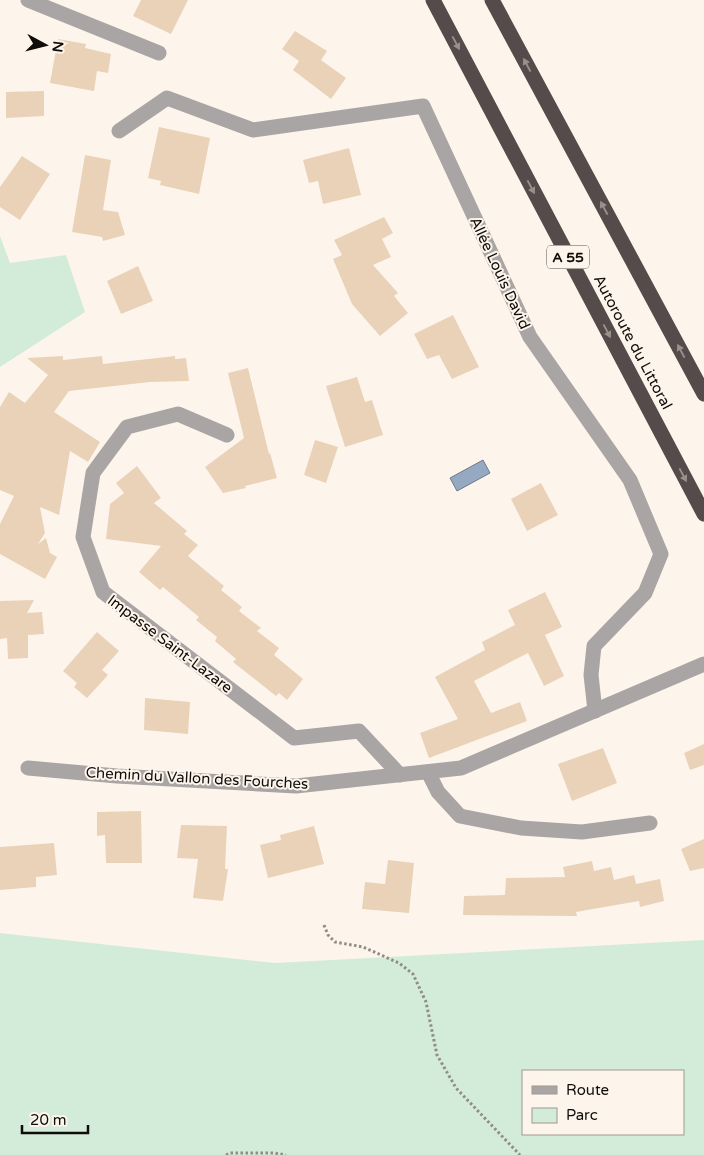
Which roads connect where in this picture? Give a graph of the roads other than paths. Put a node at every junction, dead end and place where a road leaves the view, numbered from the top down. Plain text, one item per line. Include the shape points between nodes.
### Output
1 (28, 0) edge
2 (434, 0) edge
3 (492, 0) edge
4 (159, 53) dead end
5 (119, 131) dead end
6 (704, 394) edge
7 (227, 435) dead end
8 (704, 514) edge
9 (704, 664) edge
10 (595, 711) junction
11 (28, 768) dead end
12 (428, 772) junction
13 (400, 775) junction
14 (650, 823) dead end

1 - 4 street
2 -> 8 highway, Autoroute du Littoral / A 55
6 -> 3 highway
5 - 10 street, Allée Louis David via 167,98 253,130 423,106 530,338 630,480 661,554 645,593 594,646 591,675
7 - 13 street, Impasse Saint-Lazare via 178,414 128,427 94,473 83,537 103,592 294,738 359,731
9 - 10 street, Chemin du Vallon des Fourches
10 - 12 street, Chemin du Vallon des Fourches via 461,768
11 - 13 street, Chemin du Vallon des Fourches via 296,786
12 - 13 street, Chemin du Vallon des Fourches
12 - 14 street via 438,792 460,816 522,828 582,832

